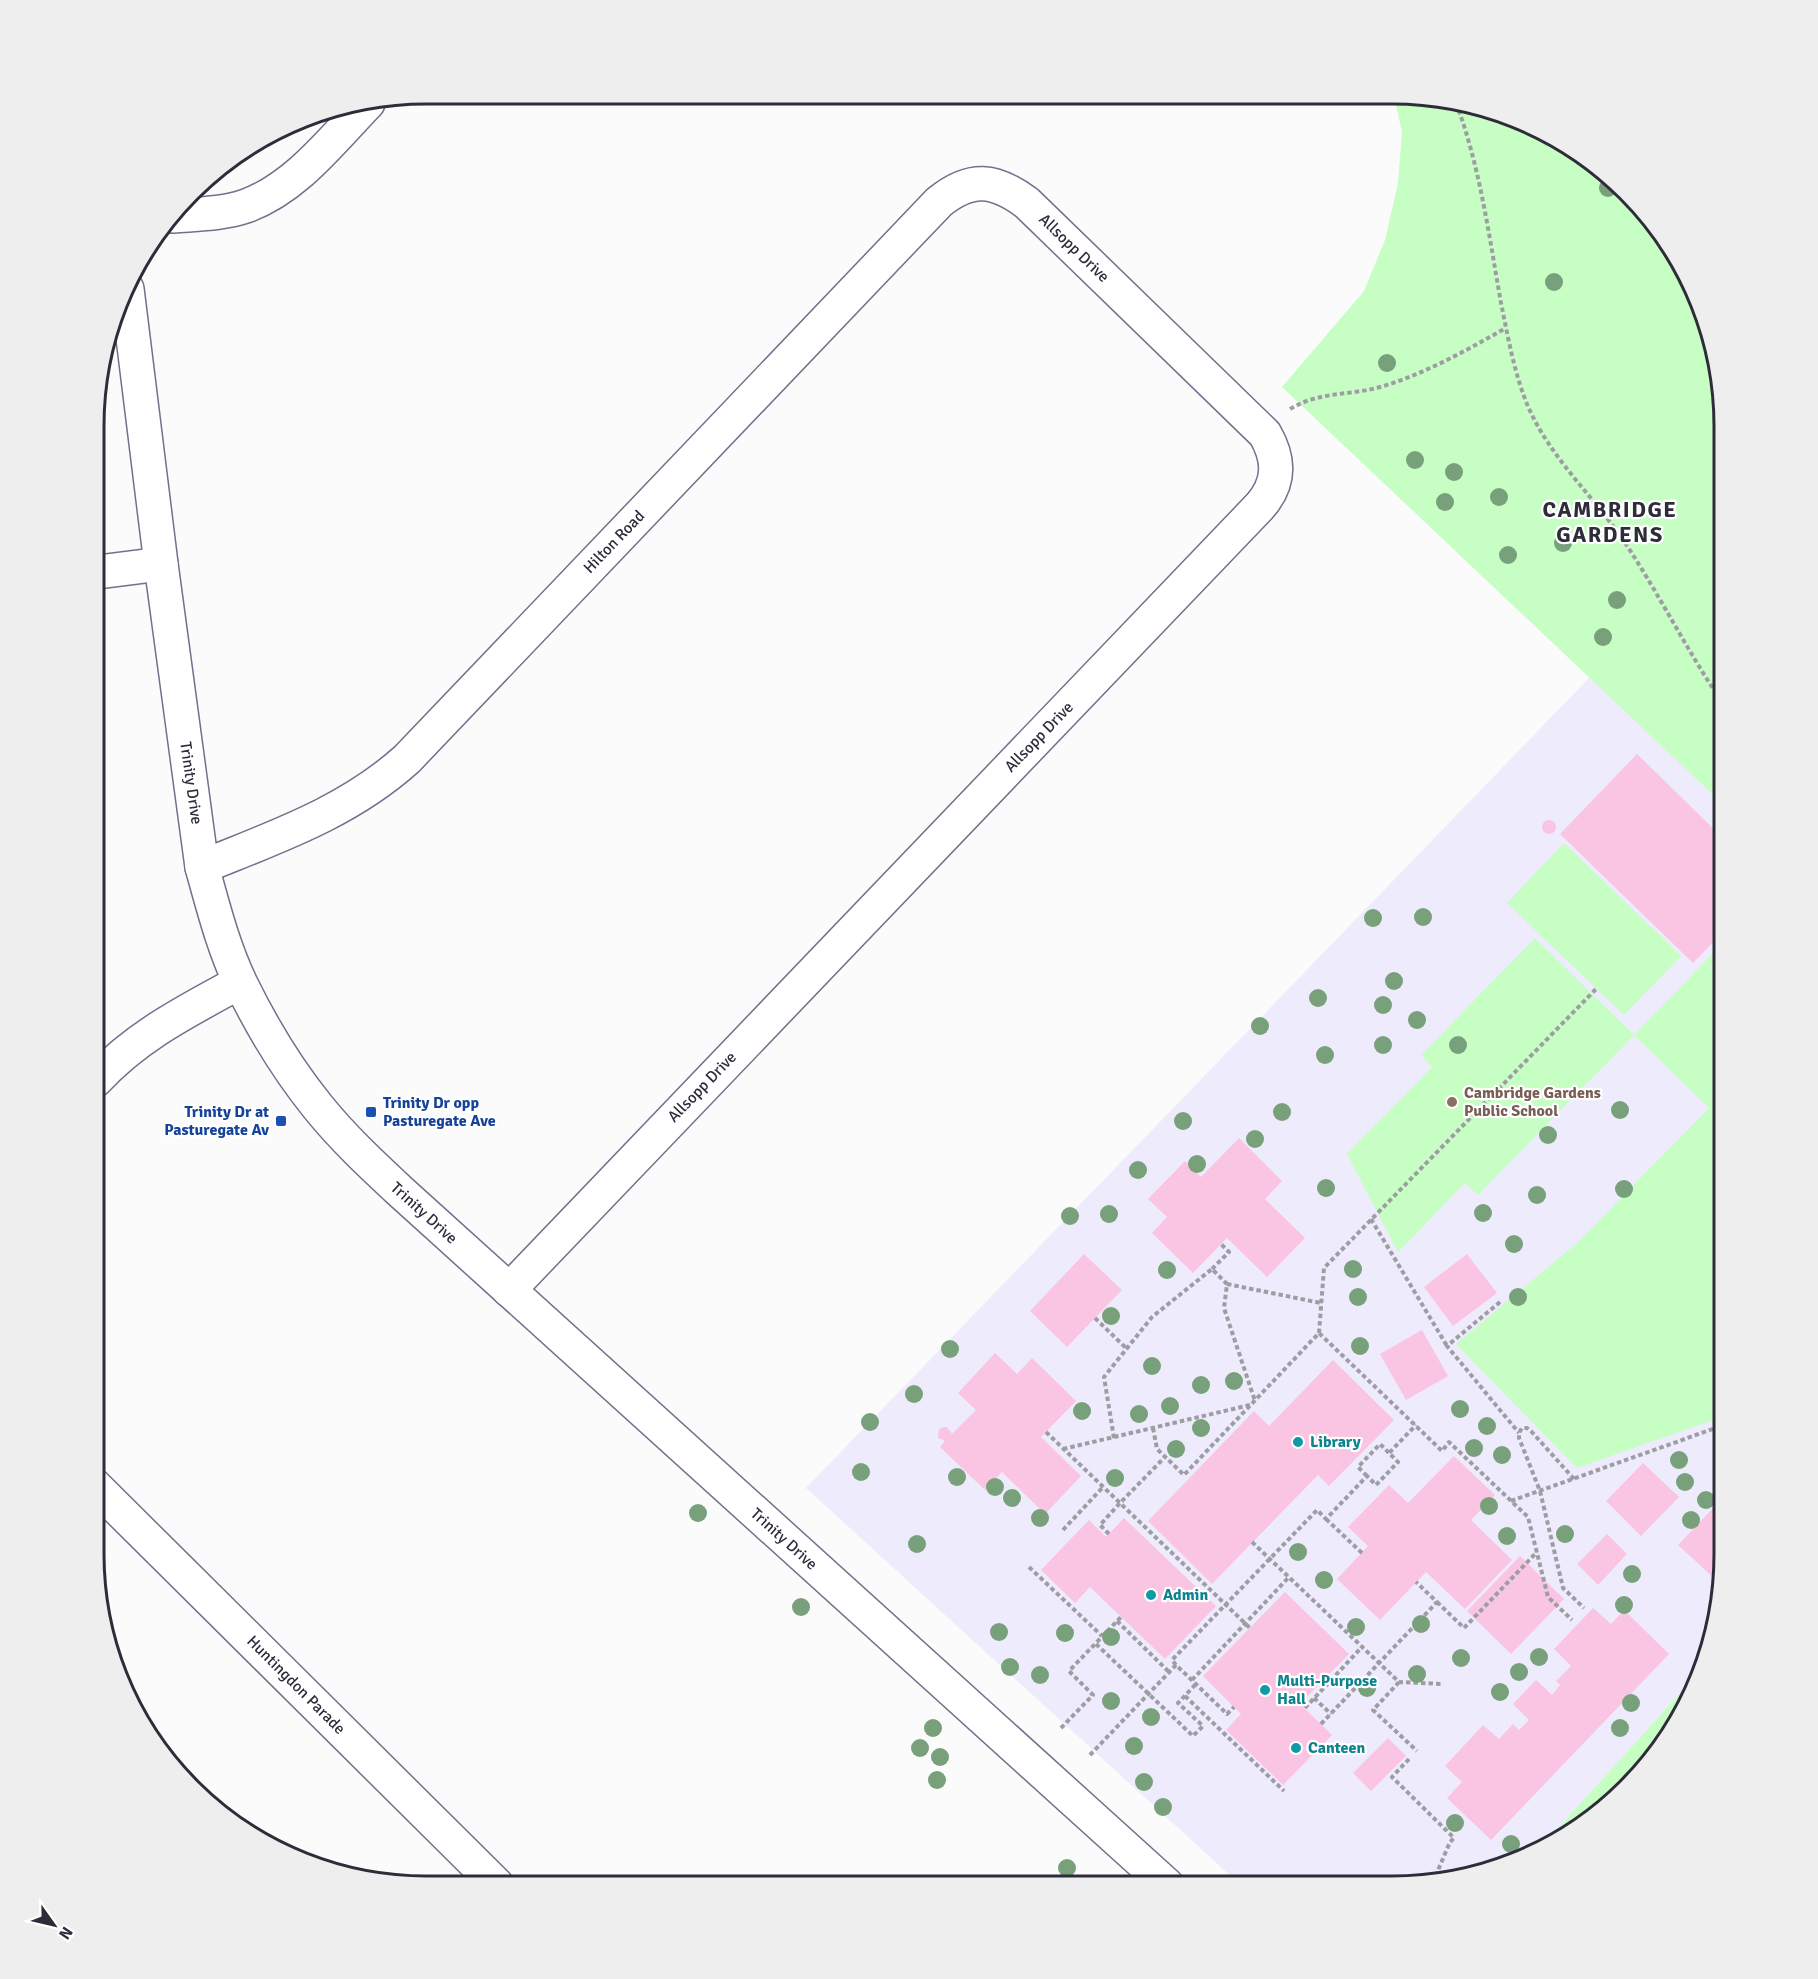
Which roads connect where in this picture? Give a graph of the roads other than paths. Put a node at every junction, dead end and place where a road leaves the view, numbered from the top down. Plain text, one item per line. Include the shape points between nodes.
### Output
1 (361, 110) edge
2 (997, 186) joint
3 (181, 215) edge
4 (128, 301) edge
5 (161, 564) junction
6 (104, 571) edge
7 (202, 867) junction
8 (240, 982) junction
9 (104, 1072) edge
10 (509, 1290) junction
11 (104, 1495) edge
12 (488, 1876) edge
13 (1157, 1876) edge

1 - 3 street via 300,173 270,195 224,211
2 - 7 street, Hilton Road via 961,187 939,202 388,776 351,802 315,820
2 - 10 street, Allsopp Drive via 1027,203 1258,424 1275,456 1273,489
4 - 5 street, Trinity Drive
5 - 6 street
5 - 7 street, Trinity Drive
7 - 8 street, Trinity Drive
8 - 9 street via 134,1044
8 - 10 street, Trinity Drive via 273,1044 318,1107 358,1151
10 - 13 street, Trinity Drive
11 - 12 street, Huntingdon Parade

